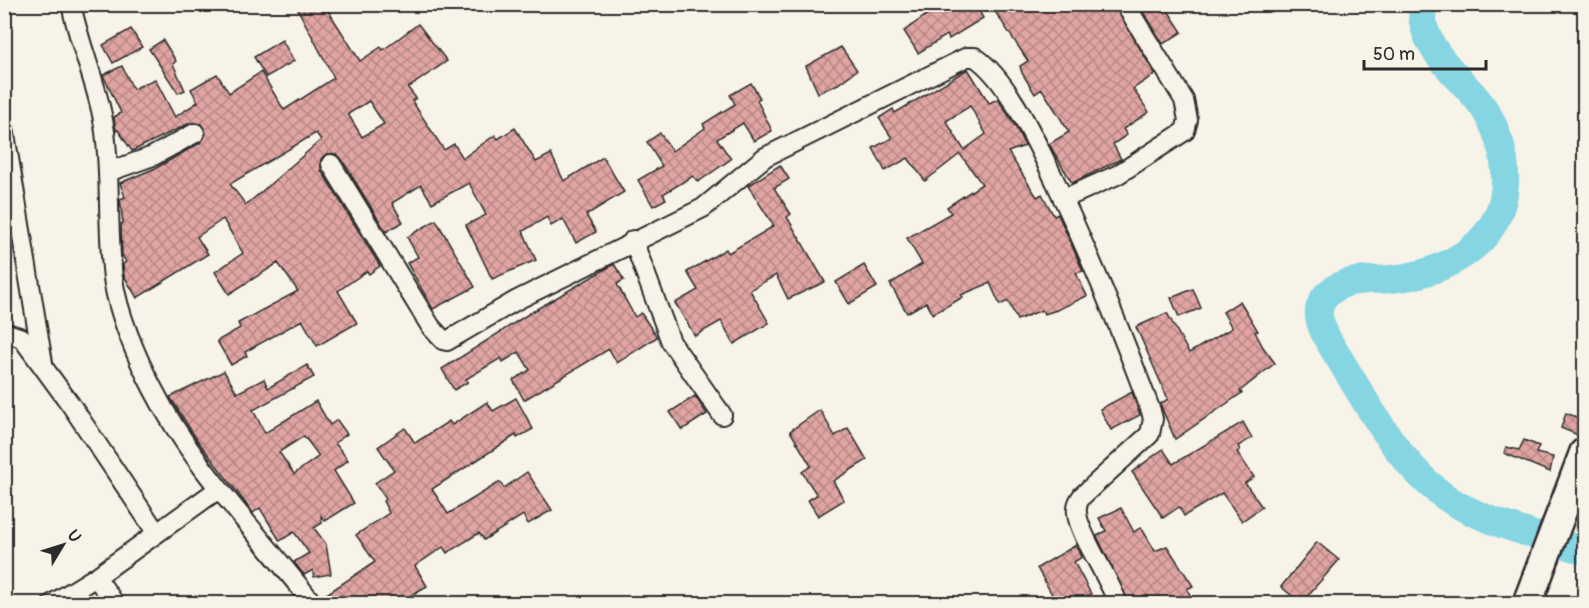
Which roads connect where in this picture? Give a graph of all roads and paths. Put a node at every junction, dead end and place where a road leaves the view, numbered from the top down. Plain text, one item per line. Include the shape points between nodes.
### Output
1 (71, 4) edge
2 (1125, 4) edge
3 (4, 128) edge
4 (195, 133) dead end
5 (331, 164) dead end
6 (108, 172) junction
7 (1063, 199) junction
8 (633, 240) junction
9 (4, 332) edge
10 (44, 368) junction
11 (722, 415) dead end
12 (1584, 453) edge
13 (1580, 484) edge
14 (217, 490) junction
15 (156, 532) junction
16 (96, 577) junction
17 (308, 601) edge
18 (52, 603) edge
19 (115, 603) edge
20 (1118, 603) edge
21 (1527, 603) edge

1 - 6 street via 102,112
2 - 7 street via 1184,100 1188,120 1185,131 1117,175
3 - 10 street
4 - 6 street via 153,156
5 - 8 street via 431,327 443,340 459,335
6 - 14 street via 113,280 125,320 152,388
7 - 8 street via 1025,121 995,76 975,57 967,57 765,157 703,208
7 - 20 street via 1115,314 1153,419 1150,434 1082,496 1077,507 1079,523
8 - 11 street via 671,342
9 - 10 street via 22,338
10 - 15 street
12 - 13 main road
13 - 21 main road via 1563,513
14 - 15 street
14 - 17 street
15 - 16 street
16 - 18 street
16 - 19 street

